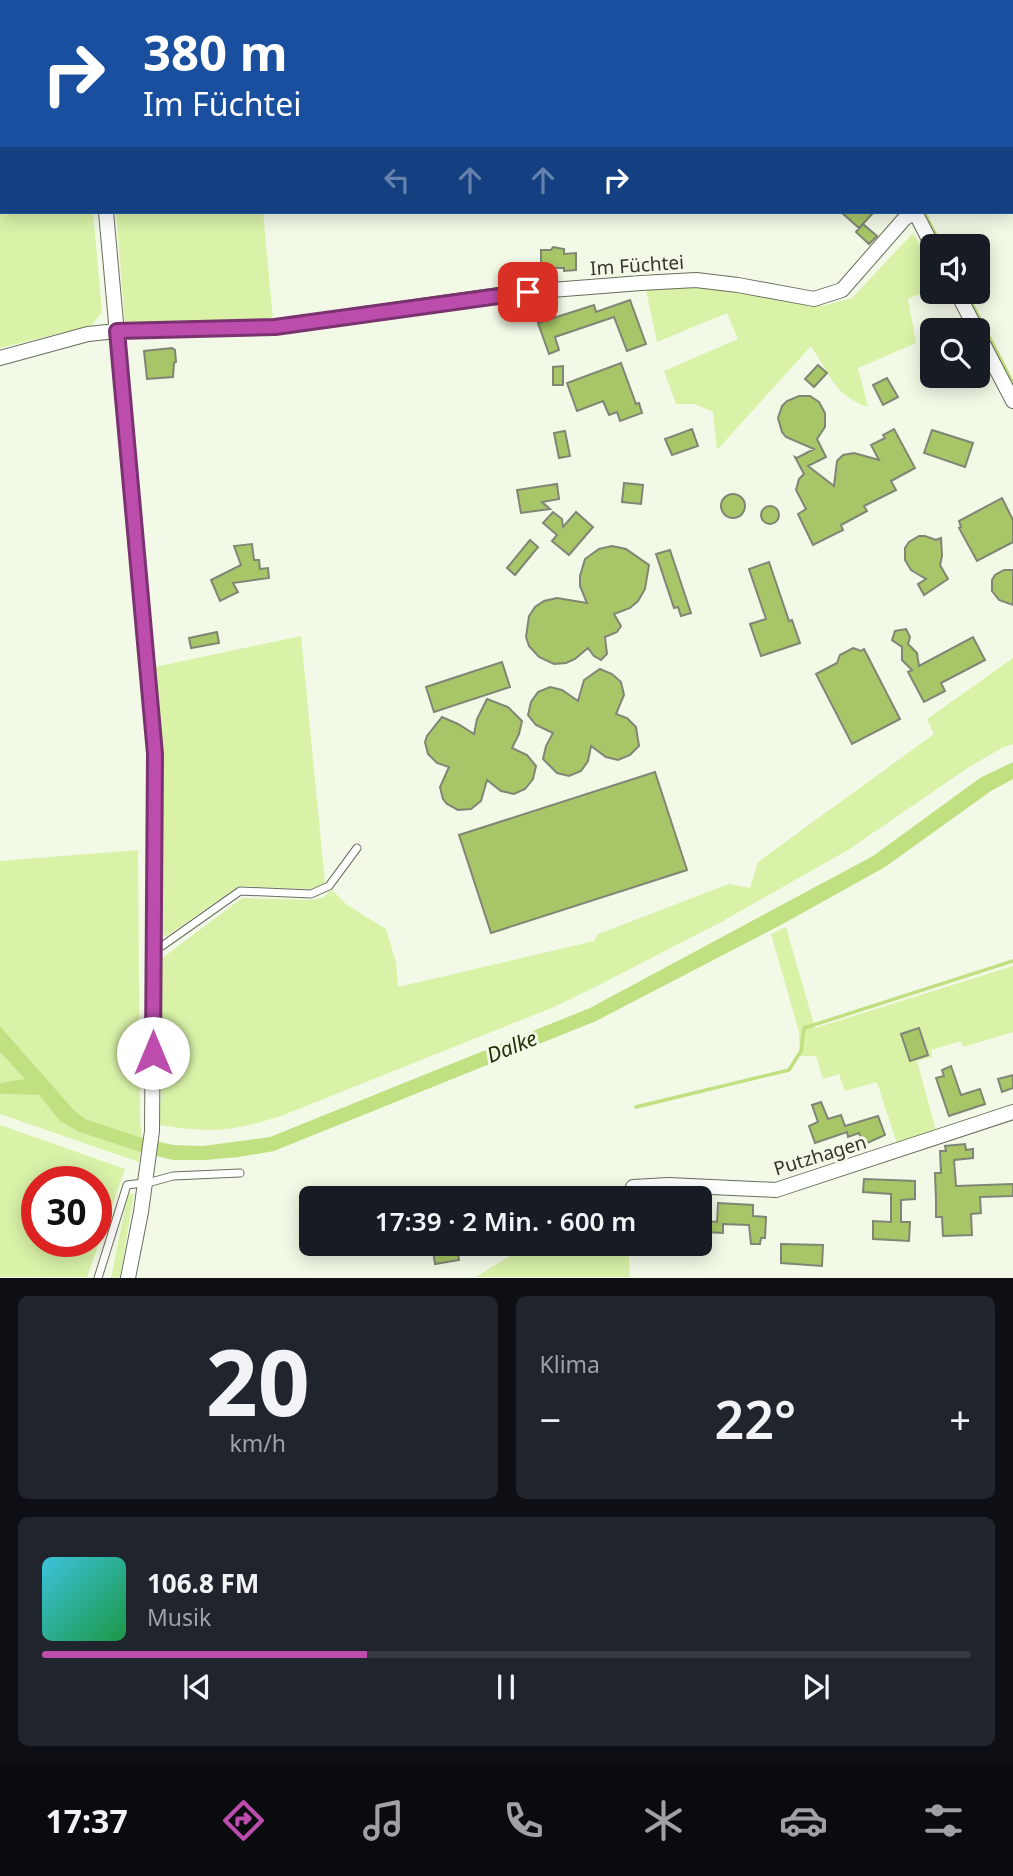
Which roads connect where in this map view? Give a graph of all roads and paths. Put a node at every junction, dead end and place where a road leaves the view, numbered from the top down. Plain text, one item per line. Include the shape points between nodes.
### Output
1 (106, 214) edge
2 (912, 214) edge
3 (917, 214) edge
4 (927, 234) edge
5 (117, 331) junction
6 (990, 357) edge
7 (0, 358) edge
8 (1013, 401) edge
9 (357, 848) dead end
10 (153, 949) junction
11 (1013, 1112) edge
12 (240, 1173) dead end
13 (145, 1182) junction
14 (651, 1186) edge
15 (690, 1186) edge
16 (712, 1187) edge
17 (98, 1278) edge
18 (128, 1278) edge

1 - 5 street
2 - 5 street, Im Füchtei via 842,290 814,299 696,280 513,293 275,327
3 - 4 street
5 - 7 street, Im Füchtei via 88,334
5 - 10 street via 155,754
6 - 8 street
9 - 10 lane via 329,886 312,894 240,891
10 - 13 street via 152,1131
11 - 16 street, Putzhagen via 776,1190
12 - 13 lane
13 - 17 lane via 127,1185
13 - 18 street
14 - 15 street, Putzhagen

